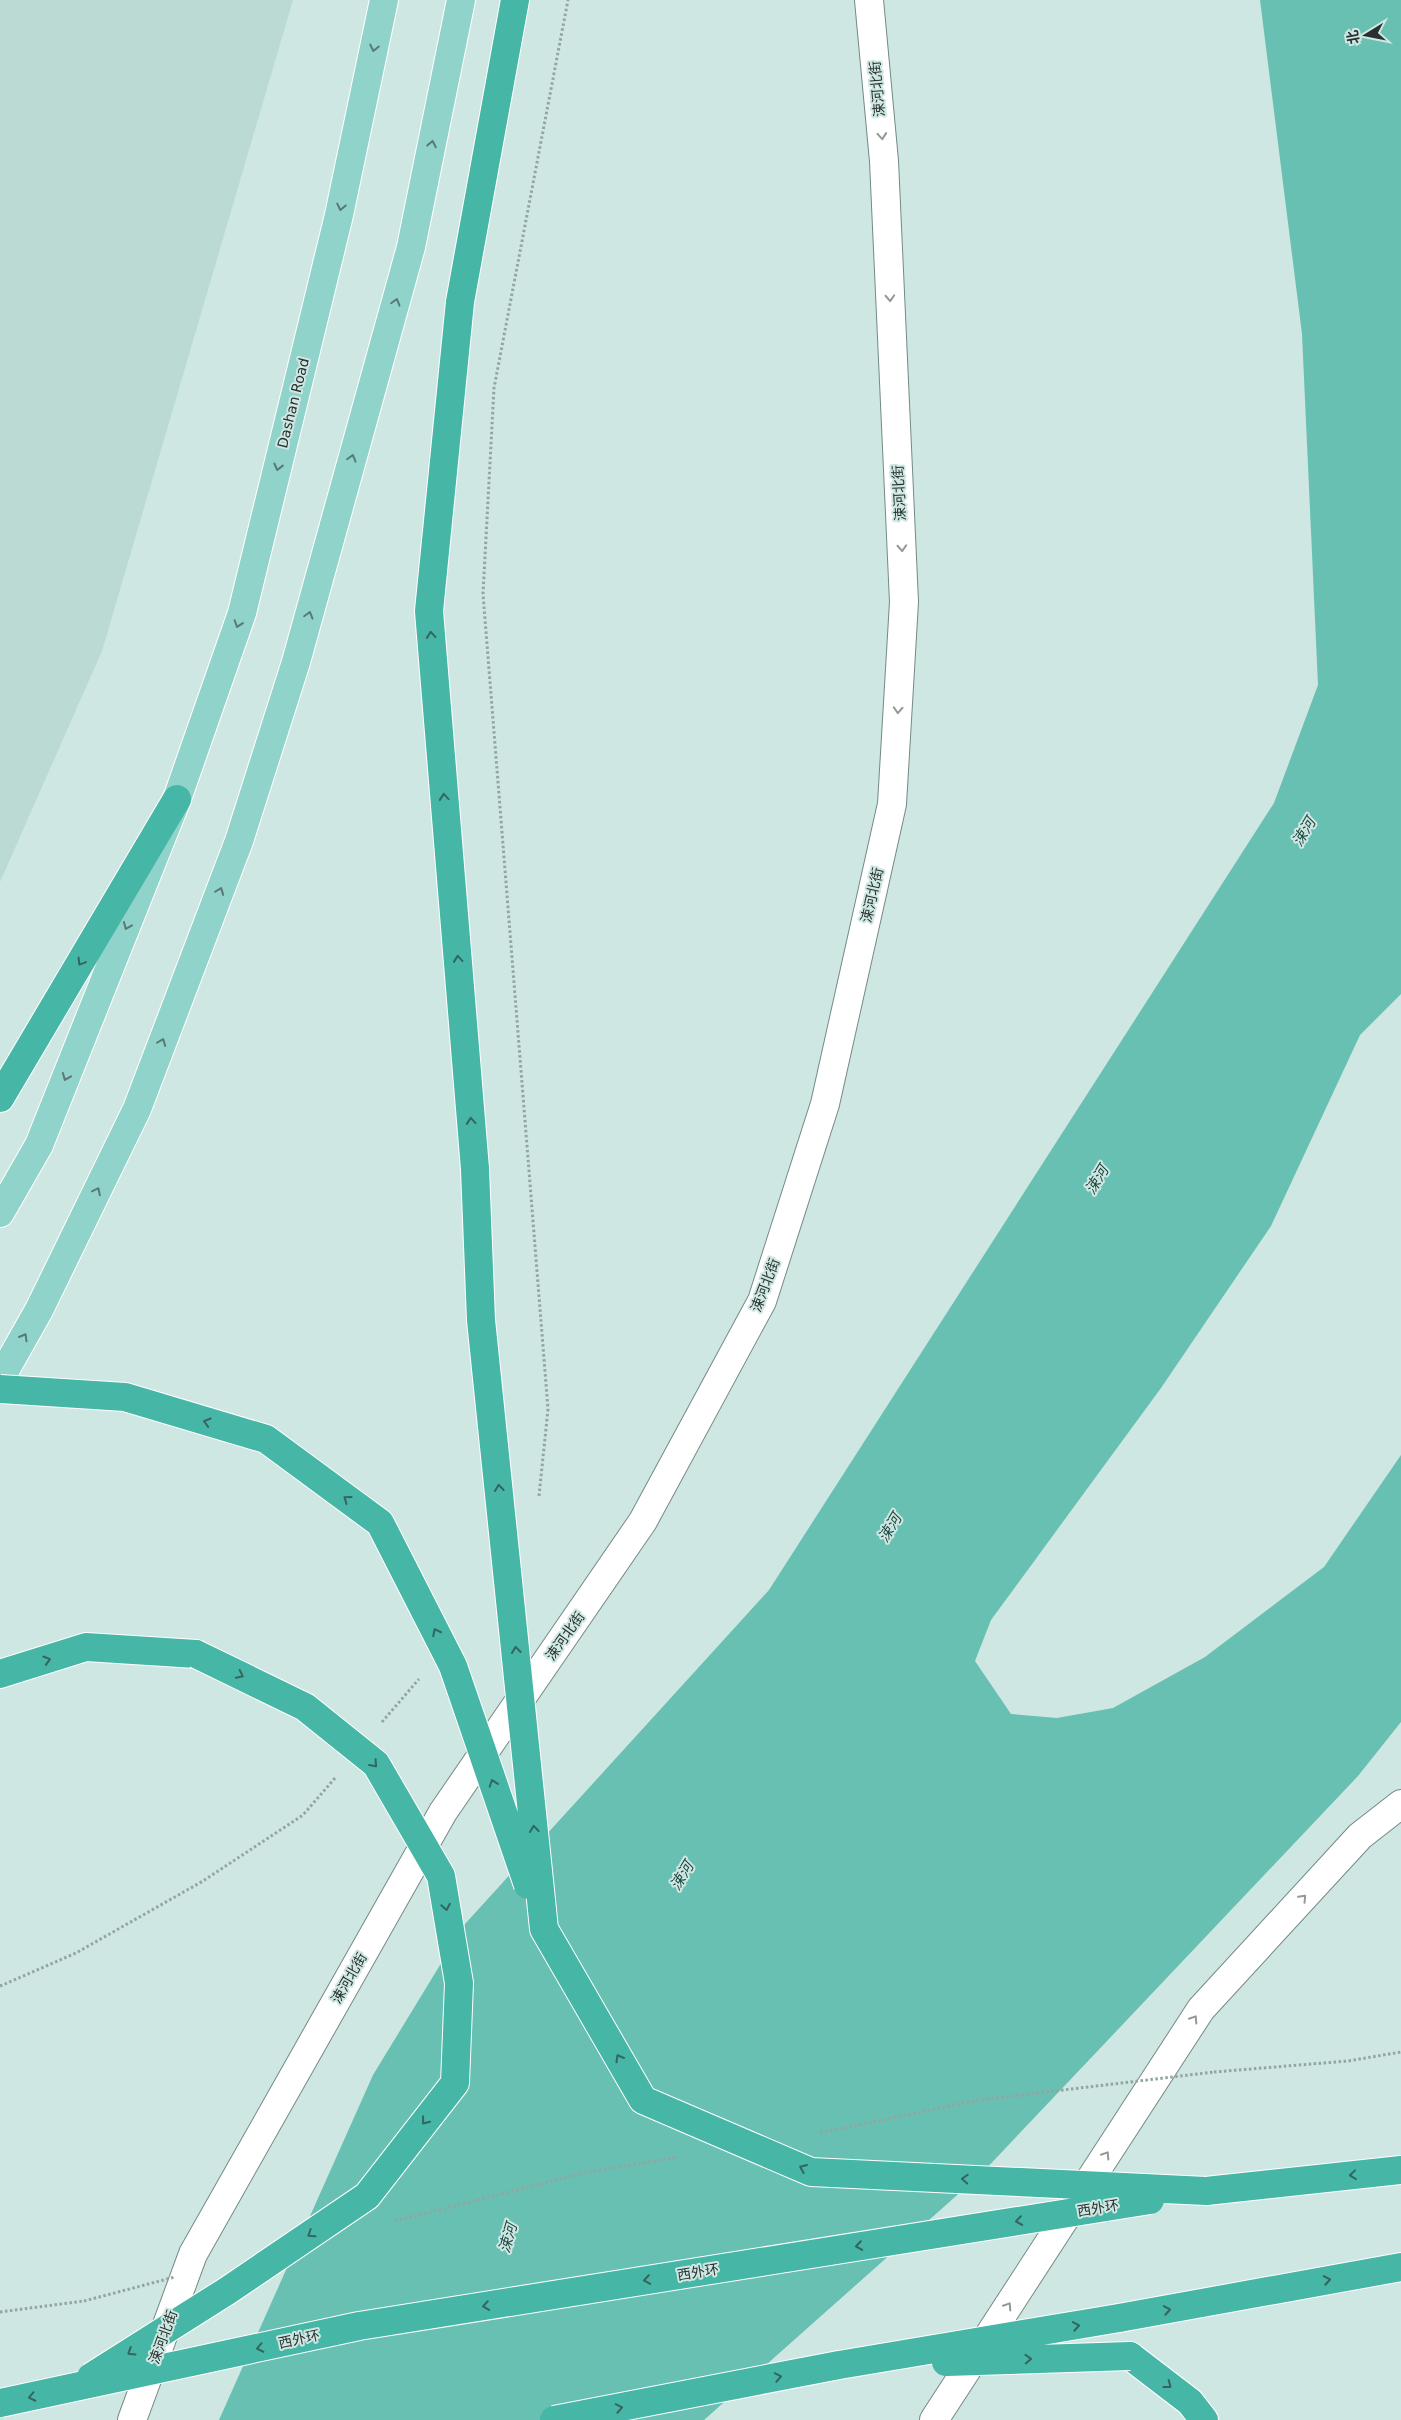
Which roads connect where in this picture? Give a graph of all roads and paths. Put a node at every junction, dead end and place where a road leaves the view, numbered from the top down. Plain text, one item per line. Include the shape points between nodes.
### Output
1 (384, 0) edge
2 (461, 0) edge
3 (515, 0) edge
4 (869, 0) edge
5 (177, 799) junction
6 (0, 1098) edge
7 (0, 1213) edge
8 (0, 1379) edge
9 (0, 1389) edge
10 (0, 1674) edge
11 (1401, 1804) edge
12 (544, 1929) junction
13 (1401, 2052) edge
14 (818, 2133) dead end
15 (682, 2156) dead end
16 (1401, 2170) edge
17 (1206, 2191) junction
18 (392, 2222) dead end
19 (1401, 2267) edge
20 (180, 2276) dead end
21 (0, 2312) edge
22 (839, 2365) junction
23 (75, 2388) junction
24 (0, 2403) edge
25 (132, 2420) edge
26 (554, 2420) edge
27 (934, 2420) edge
28 (1204, 2420) edge

1 -> 5 main road, Dashan Road via 339,215 242,613
8 -> 2 main road via 40,1310 136,1108 239,841 296,662 411,247
12 -> 3 highway, bridge via 481,1320 475,1169 429,611 460,302
4 -> 25 main road, 涑河北街 via 884,161 904,602 892,804 825,1104 762,1301 643,1521 443,1812 192,2254
5 -> 6 highway
5 -> 7 main road, Dashan Road via 39,1145
12 -> 9 highway, bridge via 453,1666 380,1524 266,1439 125,1397
10 -> 23 highway, bridge via 86,1647 196,1654 305,1707 376,1764 440,1876 460,1983 455,2082 367,2196
27 -> 11 main road via 1201,2008 1360,1836
17 -> 12 highway, bridge via 811,2172 643,2100
13 - 14 path, bridge via 1348,2061 1214,2072 979,2100
15 - 18 path, bridge via 584,2173
16 -> 17 highway, 西外环
17 -> 23 highway, 西外环, bridge via 359,2326
22 -> 19 highway, bridge
20 - 21 path, bridge via 84,2301
26 -> 22 highway, bridge
22 -> 28 highway, bridge via 1130,2356 1190,2402
23 -> 24 highway, 西外环, bridge

